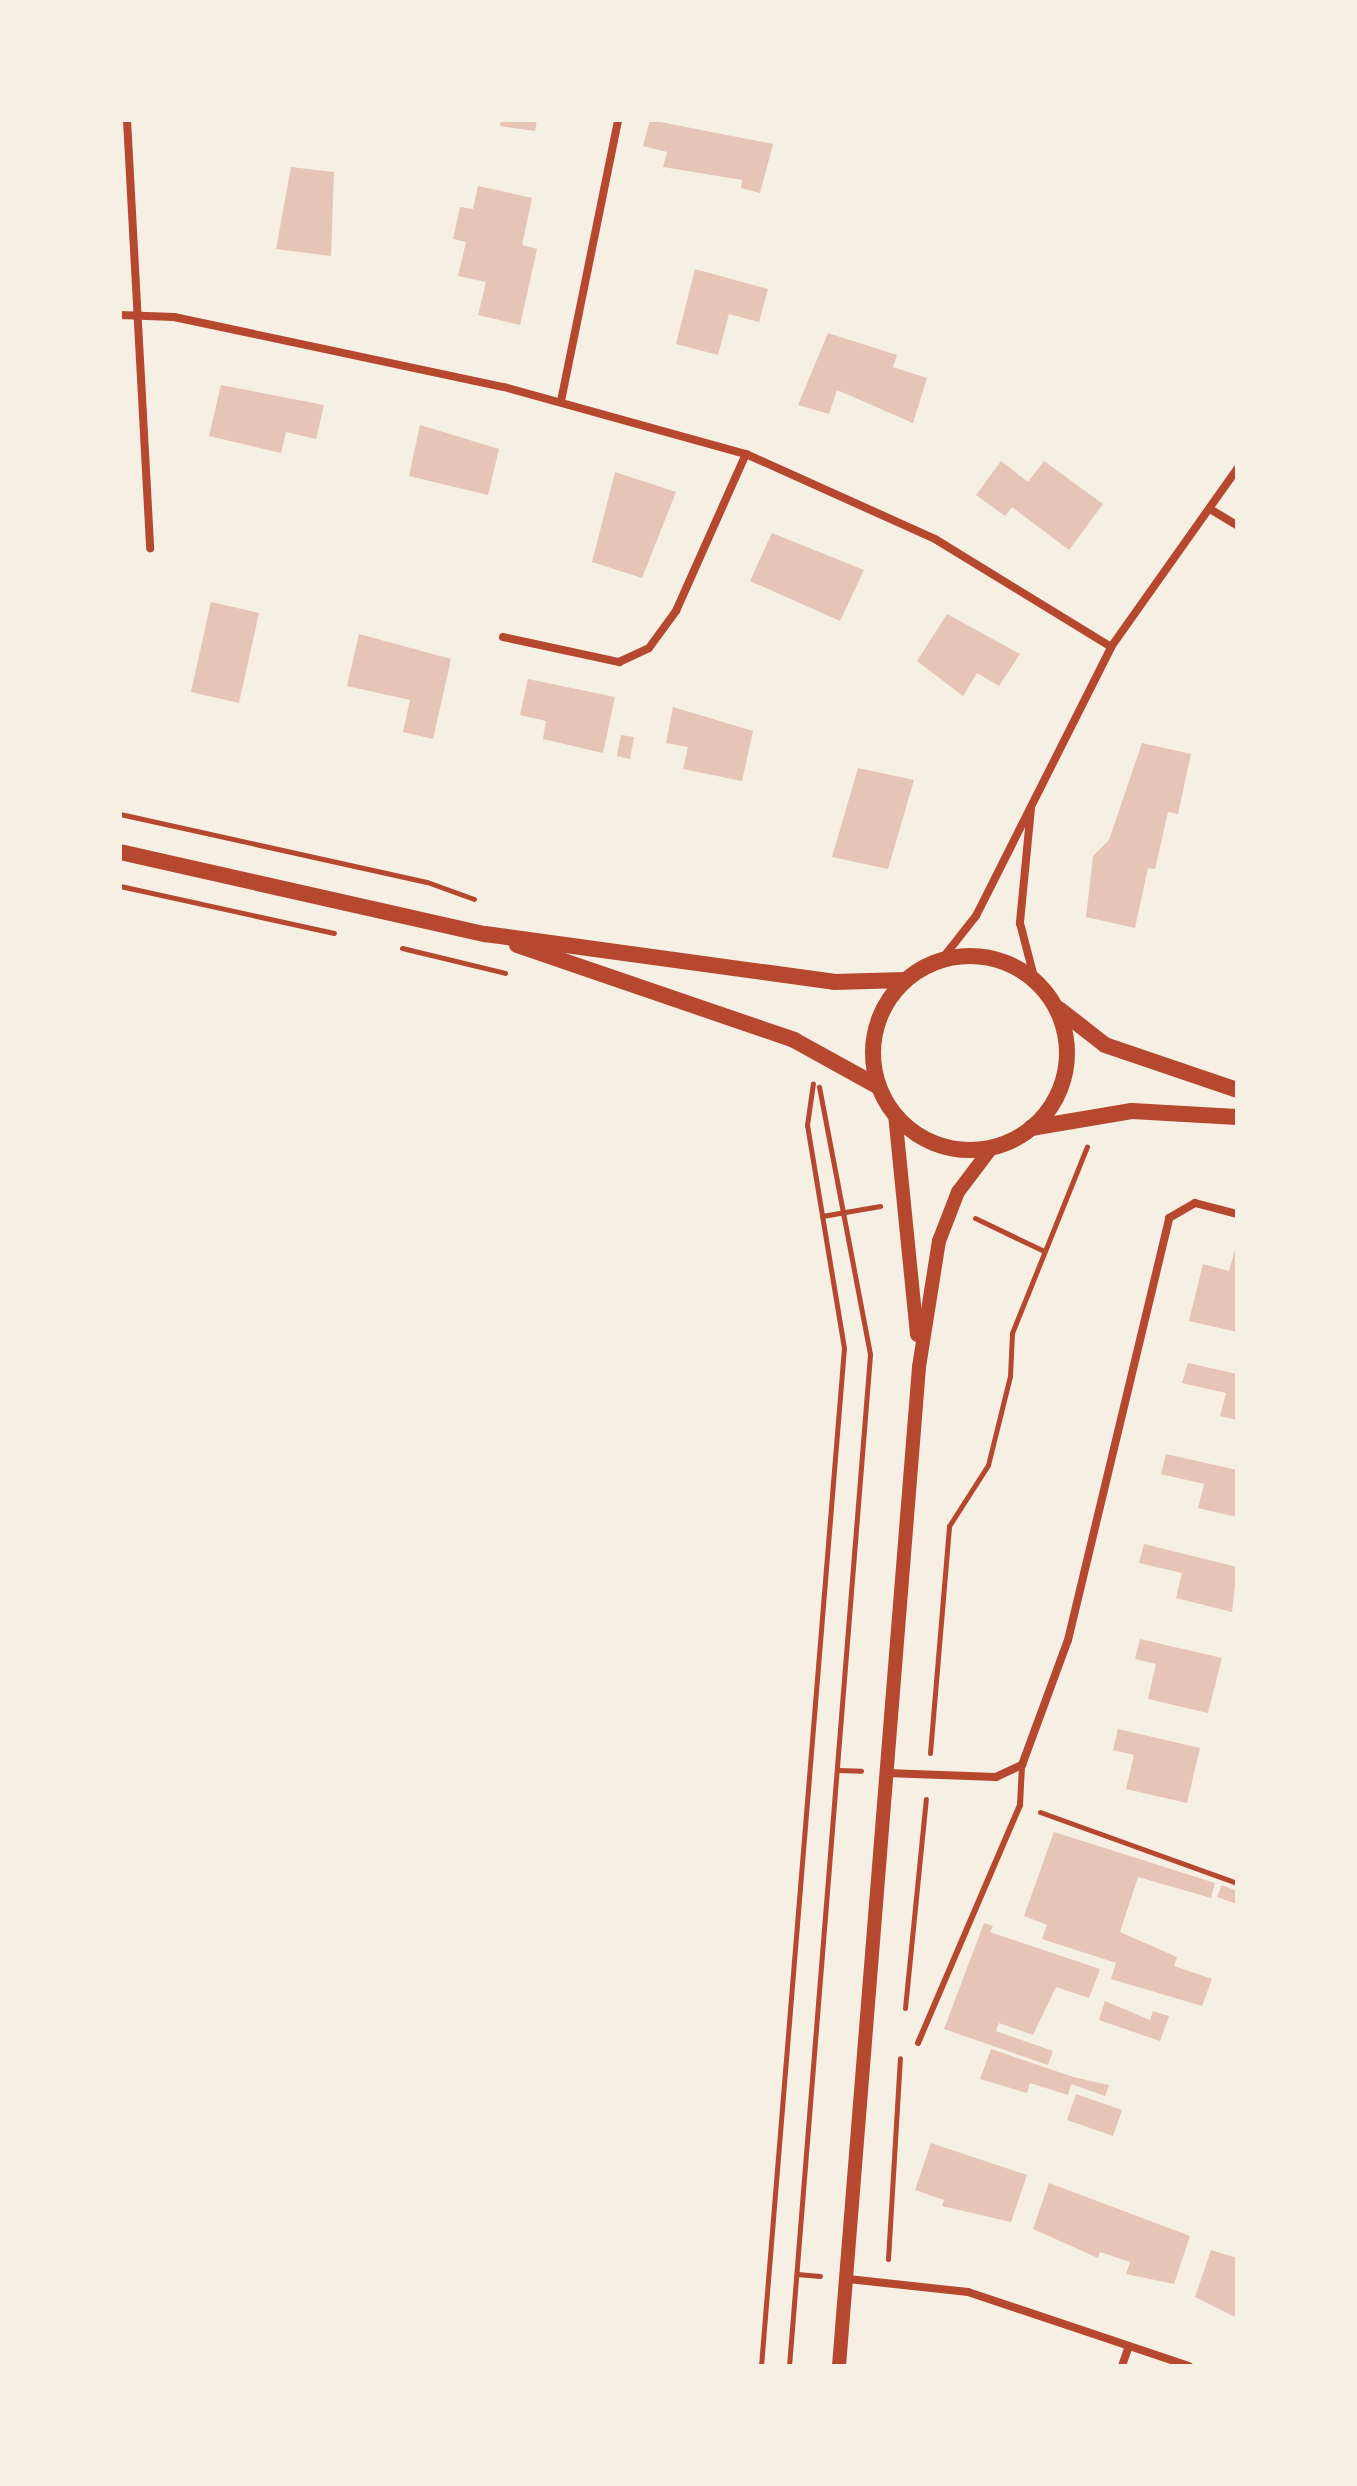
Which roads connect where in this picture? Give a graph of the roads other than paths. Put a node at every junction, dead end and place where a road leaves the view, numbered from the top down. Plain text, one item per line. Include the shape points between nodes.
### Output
1 (127, 120) edge
2 (618, 120) edge
3 (138, 313) junction
4 (120, 315) edge
5 (561, 401) junction
6 (746, 454) junction
7 (1237, 469) edge
8 (1210, 509) junction
9 (1237, 525) edge
10 (150, 548) dead end
11 (503, 637) dead end
12 (1111, 647) junction
13 (1033, 799) junction
14 (120, 852) edge
15 (485, 934) junction
16 (942, 959) junction
17 (905, 980) junction
18 (1035, 981) junction
19 (1051, 1000) junction
20 (879, 1087) junction
21 (1237, 1090) edge
22 (895, 1114) junction
23 (1237, 1117) edge
24 (1030, 1129) junction
25 (992, 1147) junction
26 (1237, 1214) edge
27 (919, 1367) junction
28 (1022, 1765) junction
29 (886, 1773) junction
30 (918, 2043) dead end
31 (848, 2279) junction
32 (1129, 2346) junction
33 (839, 2366) edge
34 (1122, 2366) edge
35 (1189, 2366) edge

1 - 3 street
2 - 5 street
3 - 4 street
3 - 5 street
3 - 10 street
5 - 6 street
6 - 11 street via 676,611 649,648 619,662
6 - 12 street via 935,539
7 - 8 street
8 - 9 street
8 - 12 street
12 - 13 street
13 - 16 street via 976,916
13 - 18 street via 1020,923
14 - 15 main road
15 - 17 main road via 834,982
15 - 20 main road via 794,1040
16 - 17 main road
16 - 18 main road via 991,958
17 - 20 main road via 877,1023
18 - 19 main road
19 - 21 main road via 1105,1045
19 - 24 main road via 1065,1032 1065,1069 1053,1102
20 - 22 main road
22 - 25 main road via 939,1144
22 - 27 street
23 - 24 main road via 1098,1113
24 - 25 main road
25 - 27 street via 951,1207
26 - 28 street via 1195,1203 1169,1218 1068,1640
27 - 29 street
28 - 29 street via 996,1777
28 - 30 lane via 1020,1805
29 - 31 street
31 - 32 street via 968,2292
31 - 33 street
32 - 34 street
32 - 35 street

